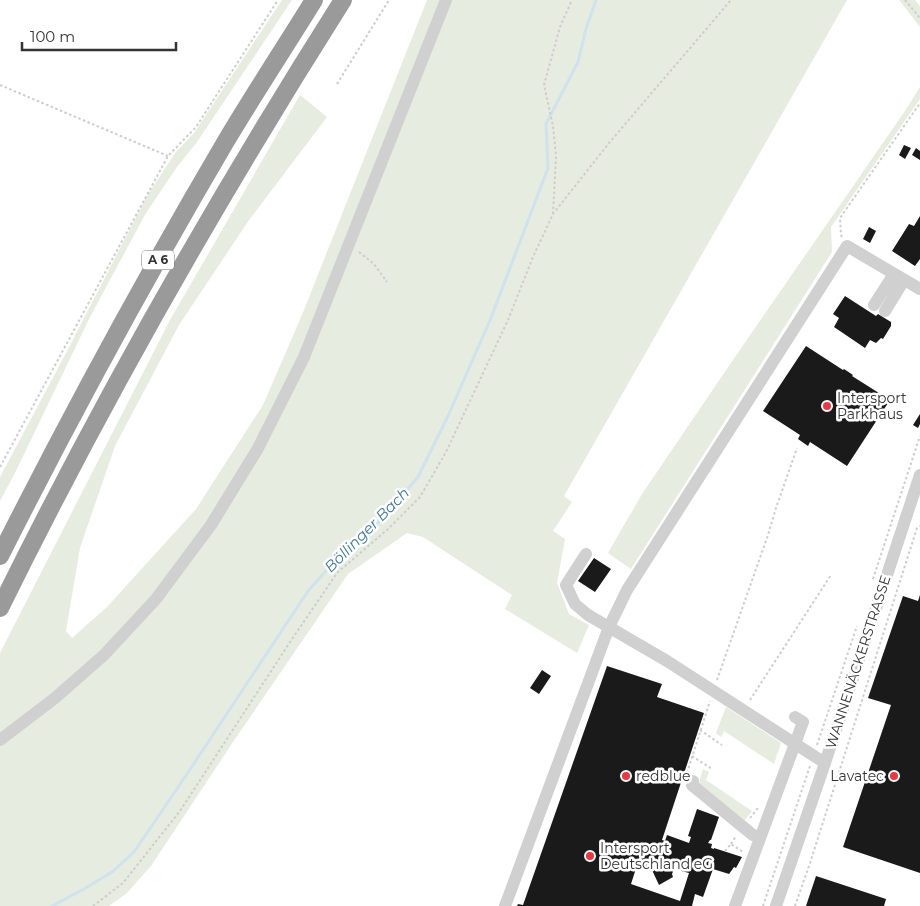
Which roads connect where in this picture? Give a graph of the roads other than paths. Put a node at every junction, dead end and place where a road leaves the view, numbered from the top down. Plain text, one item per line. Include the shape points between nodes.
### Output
1 (314, 0) edge
2 (343, 0) edge
3 (446, 0) edge
4 (899, 277) junction
5 (920, 290) edge
6 (879, 308) dead end
7 (920, 475) edge
8 (916, 502) edge
9 (586, 554) dead end
10 (0, 556) edge
11 (0, 608) edge
12 (609, 628) junction
13 (795, 717) dead end
14 (0, 740) edge
15 (794, 744) junction
16 (825, 763) junction
17 (690, 776) road end
18 (760, 837) junction
19 (505, 906) edge
20 (734, 906) edge
21 (776, 906) edge

1 - 10 highway, A 6 via 160,256 76,407
2 - 11 highway, A 6 via 184,262 62,484
3 - 14 street via 304,357 256,450 211,525 156,599 104,655
4 - 5 street
4 - 6 street
4 - 12 street via 847,246 627,590
7 - 8 street, WANNENÄCKERSTRASSE
8 - 16 street, WANNENÄCKERSTRASSE
9 - 12 street via 566,586 574,604
12 - 15 street via 667,661
12 - 19 street
13 - 15 street via 803,722
15 - 16 street
15 - 18 street
16 - 21 street, WANNENÄCKERSTRASSE
17 - 18 street via 692,785 753,835
18 - 20 street

